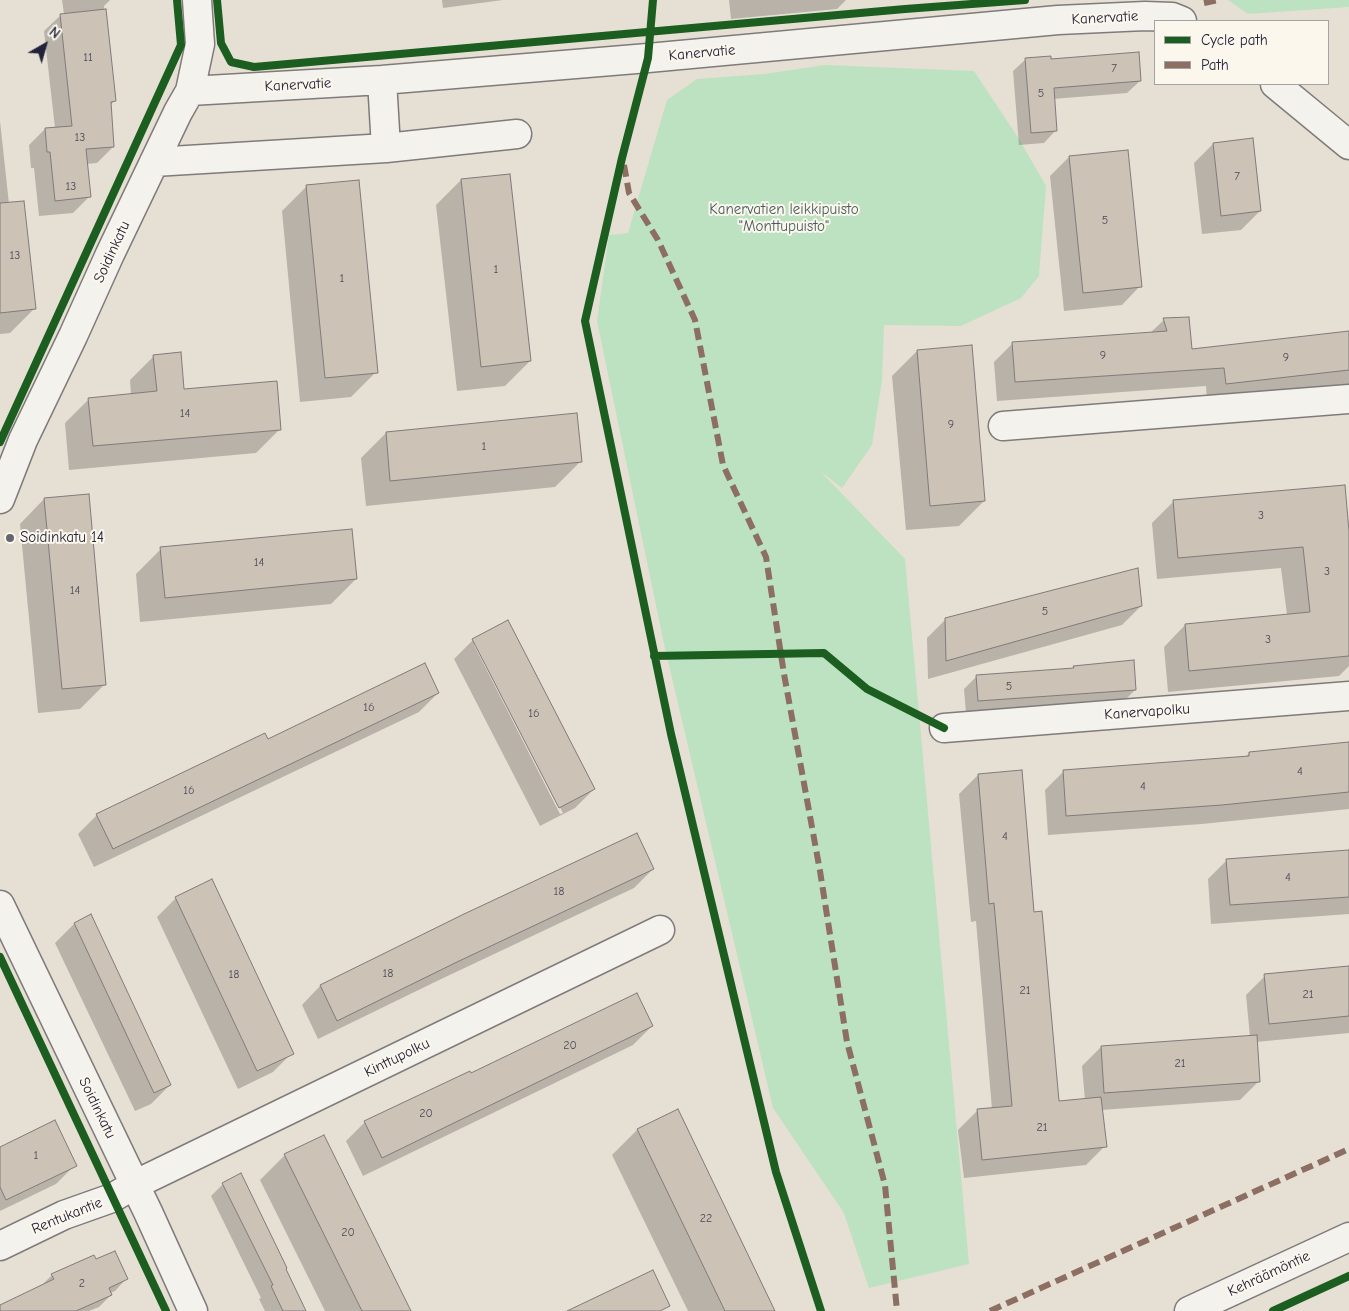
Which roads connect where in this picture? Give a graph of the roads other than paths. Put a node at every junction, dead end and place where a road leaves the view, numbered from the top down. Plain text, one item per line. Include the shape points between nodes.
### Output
1 (196, 0) edge
2 (1180, 20) edge
3 (382, 80) junction
4 (1276, 85) edge
5 (190, 91) junction
6 (517, 134) dead end
7 (1349, 146) edge
8 (386, 148) junction
9 (154, 162) junction
10 (1349, 399) edge
11 (1003, 426) dead end
12 (6, 467) edge
13 (0, 499) edge
14 (1349, 696) edge
15 (944, 728) dead end
16 (0, 905) edge
17 (660, 930) dead end
18 (134, 1185) junction
19 (1349, 1237) edge
20 (0, 1246) edge
21 (193, 1311) edge
22 (1190, 1311) edge

1 - 5 street, Soidinkatu via 200,44
2 - 3 street, Kanervatie via 1145,16 1058,20
3 - 5 street, Kanervatie
3 - 8 street
4 - 7 street
5 - 9 street, Soidinkatu
6 - 8 street
8 - 9 street
9 - 12 street, Soidinkatu via 23,440
10 - 11 street
12 - 13 street, Soidinkatu
14 - 15 street, Kanervapolku
16 - 18 street, Soidinkatu
17 - 18 street, Kinttupolku
18 - 20 street, Rentukantie via 112,1198 64,1215
18 - 21 street, Soidinkatu
19 - 22 street, Kehräämöntie

